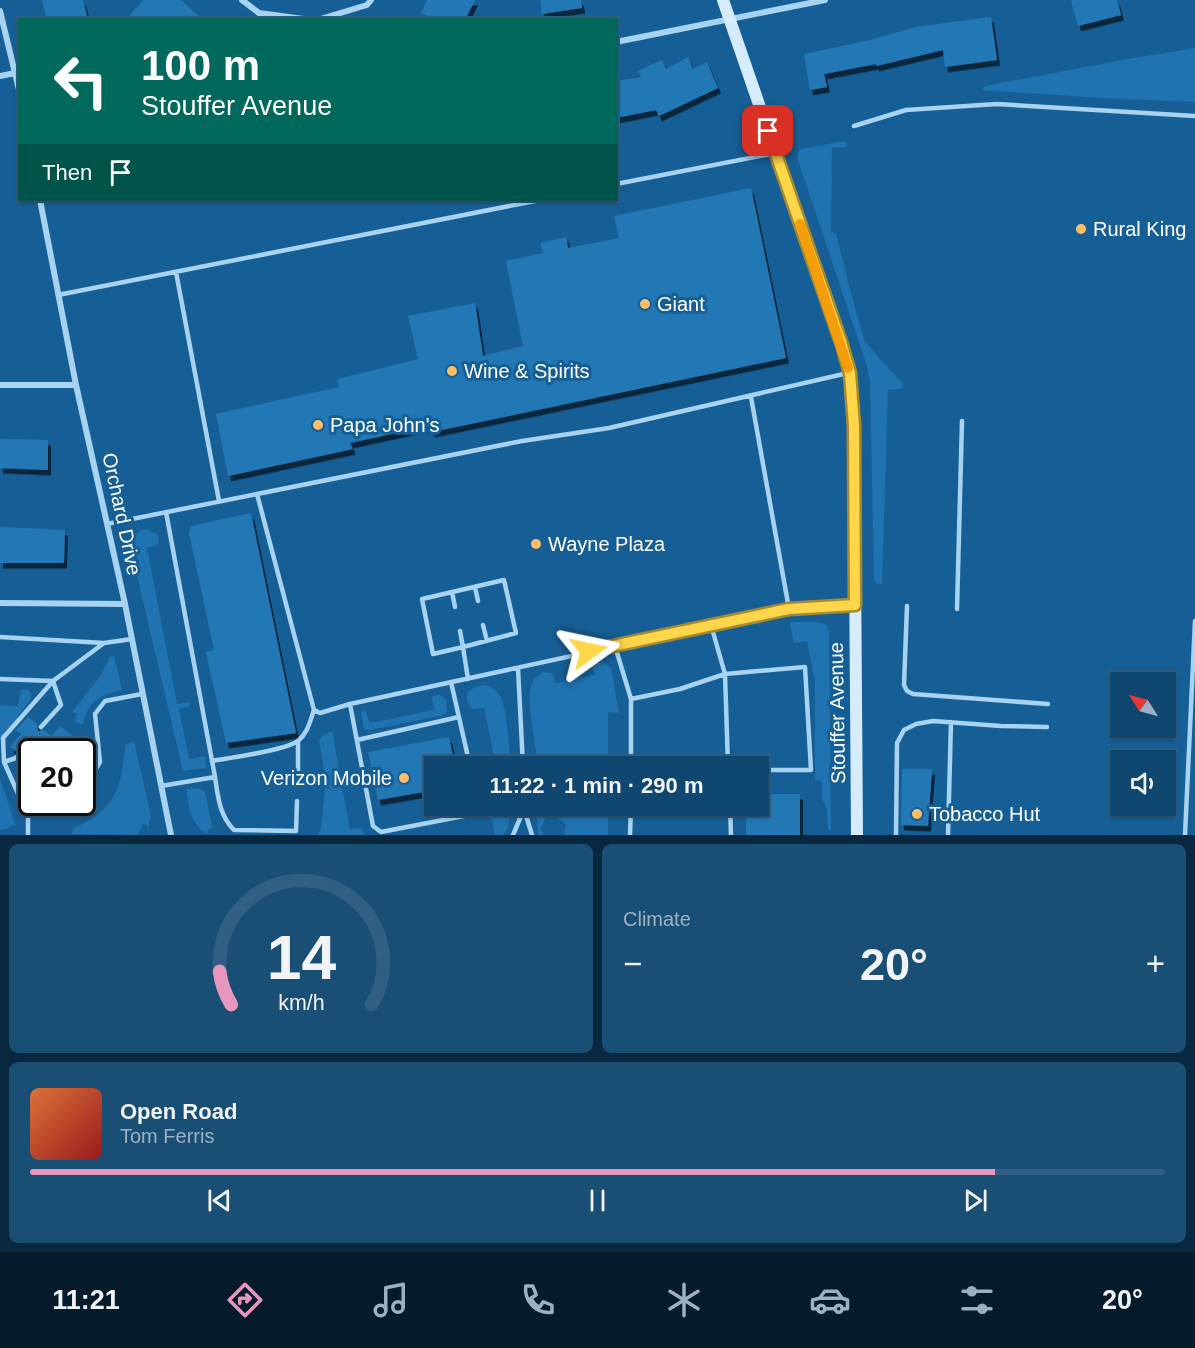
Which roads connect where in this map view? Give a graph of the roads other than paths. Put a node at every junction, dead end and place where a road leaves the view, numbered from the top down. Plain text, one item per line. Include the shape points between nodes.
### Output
1 (242, 0) edge
2 (371, 0) edge
3 (723, 0) edge
4 (825, 0) edge
5 (0, 11) edge
6 (297, 18) edge
7 (324, 18) edge
8 (730, 20) junction
9 (618, 42) edge
10 (15, 73) junction
11 (0, 76) edge
12 (18, 86) edge
13 (1195, 116) edge
14 (854, 126) dead end
15 (776, 153) junction
16 (618, 184) edge
17 (40, 201) edge
18 (535, 201) edge
19 (176, 272) junction
20 (58, 295) junction
21 (850, 373) junction
22 (0, 385) edge
23 (76, 385) junction
24 (751, 397) junction
25 (962, 421) dead end
26 (257, 494) junction
27 (219, 501) junction
28 (166, 512) junction
29 (107, 524) junction
30 (475, 587) junction
31 (452, 592) junction
32 (478, 601) dead end
33 (0, 603) edge
34 (124, 604) junction
35 (855, 605) junction
36 (455, 606) dead end
37 (907, 606) dead end
38 (789, 609) junction
39 (957, 609) dead end
40 (1195, 621) edge
41 (483, 625) dead end
42 (711, 625) junction
43 (460, 631) dead end
44 (0, 637) edge
45 (132, 639) junction
46 (487, 641) junction
47 (104, 642) junction
48 (615, 646) junction
49 (463, 647) junction
50 (518, 668) junction
51 (725, 674) junction
52 (0, 679) edge
53 (468, 679) junction
54 (53, 681) junction
55 (451, 682) junction
56 (142, 693) junction
57 (631, 699) junction
58 (350, 704) junction
59 (1048, 704) dead end
60 (314, 711) junction
61 (459, 717) junction
62 (951, 722) junction
63 (41, 727) dead end
64 (1047, 727) dead end
65 (357, 740) junction
66 (298, 742) junction
67 (18, 755) edge
68 (468, 756) edge
69 (522, 756) edge
70 (631, 756) edge
71 (728, 756) edge
72 (212, 761) junction
73 (4, 762) junction
74 (96, 769) edge
75 (769, 770) edge
76 (298, 776) dead end
77 (215, 777) junction
78 (160, 786) junction
79 (18, 794) edge
80 (297, 801) dead end
81 (28, 816) edge
82 (464, 816) edge
83 (520, 816) edge
84 (527, 816) edge
85 (631, 816) edge
86 (730, 816) edge
87 (28, 835) edge
88 (171, 835) edge
89 (513, 835) edge
90 (532, 835) edge
91 (630, 835) edge
92 (731, 835) edge
93 (857, 835) edge
94 (896, 835) edge
95 (948, 835) edge
96 (1185, 835) edge

1 - 6 street via 259,12
2 - 7 street via 367,5
3 - 8 street, Stouffer Avenue
4 - 8 street
5 - 10 street
8 - 9 street
8 - 15 street, Stouffer Avenue
10 - 11 street
10 - 12 street
13 - 14 lane via 997,104 906,110
15 - 16 lane
15 - 21 street, Stouffer Avenue
17 - 20 street, Orchard Drive
18 - 19 lane
19 - 20 lane
19 - 27 lane
20 - 23 street, Orchard Drive
21 - 24 lane
21 - 35 street, Stouffer Avenue
22 - 23 street
23 - 29 street, Orchard Drive
24 - 26 lane via 609,428 522,441
24 - 38 lane
25 - 39 lane
26 - 27 lane
26 - 60 lane
27 - 28 lane
28 - 29 lane
28 - 72 lane
29 - 34 street, Orchard Drive
30 - 31 lane
30 - 32 lane
30 - 46 lane via 504,580 516,633
31 - 36 lane
31 - 49 lane via 422,599 433,654
33 - 34 street
34 - 45 street, Orchard Drive
35 - 38 lane
35 - 93 street, Stouffer Avenue
37 - 59 lane via 907,691
38 - 42 lane
40 - 96 lane
41 - 46 lane
42 - 48 lane
42 - 51 lane
43 - 49 lane
44 - 47 lane
45 - 47 lane
45 - 56 street, Orchard Drive
46 - 49 lane
47 - 54 lane
48 - 50 lane
48 - 57 lane
49 - 53 lane
50 - 53 lane
50 - 69 lane
51 - 57 lane
51 - 71 lane
51 - 75 lane via 805,667 810,770
52 - 54 lane
53 - 55 lane
54 - 63 lane via 61,705
54 - 73 lane via 3,738
55 - 58 lane
55 - 61 lane
56 - 74 lane via 105,701 95,714 100,762
56 - 78 street, Orchard Drive
57 - 70 lane
58 - 60 lane via 320,713
58 - 65 lane
60 - 66 lane
61 - 65 lane
61 - 68 lane
62 - 64 lane
62 - 94 lane via 915,724 904,729 897,743
62 - 95 lane
65 - 82 lane via 373,826 381,832
66 - 72 lane
66 - 76 lane
67 - 73 lane
72 - 77 lane
73 - 79 lane
77 - 78 lane
77 - 80 lane via 221,811 234,830 296,831
78 - 88 street, Orchard Drive
81 - 87 lane
83 - 89 lane
84 - 90 lane
85 - 91 lane
86 - 92 lane

